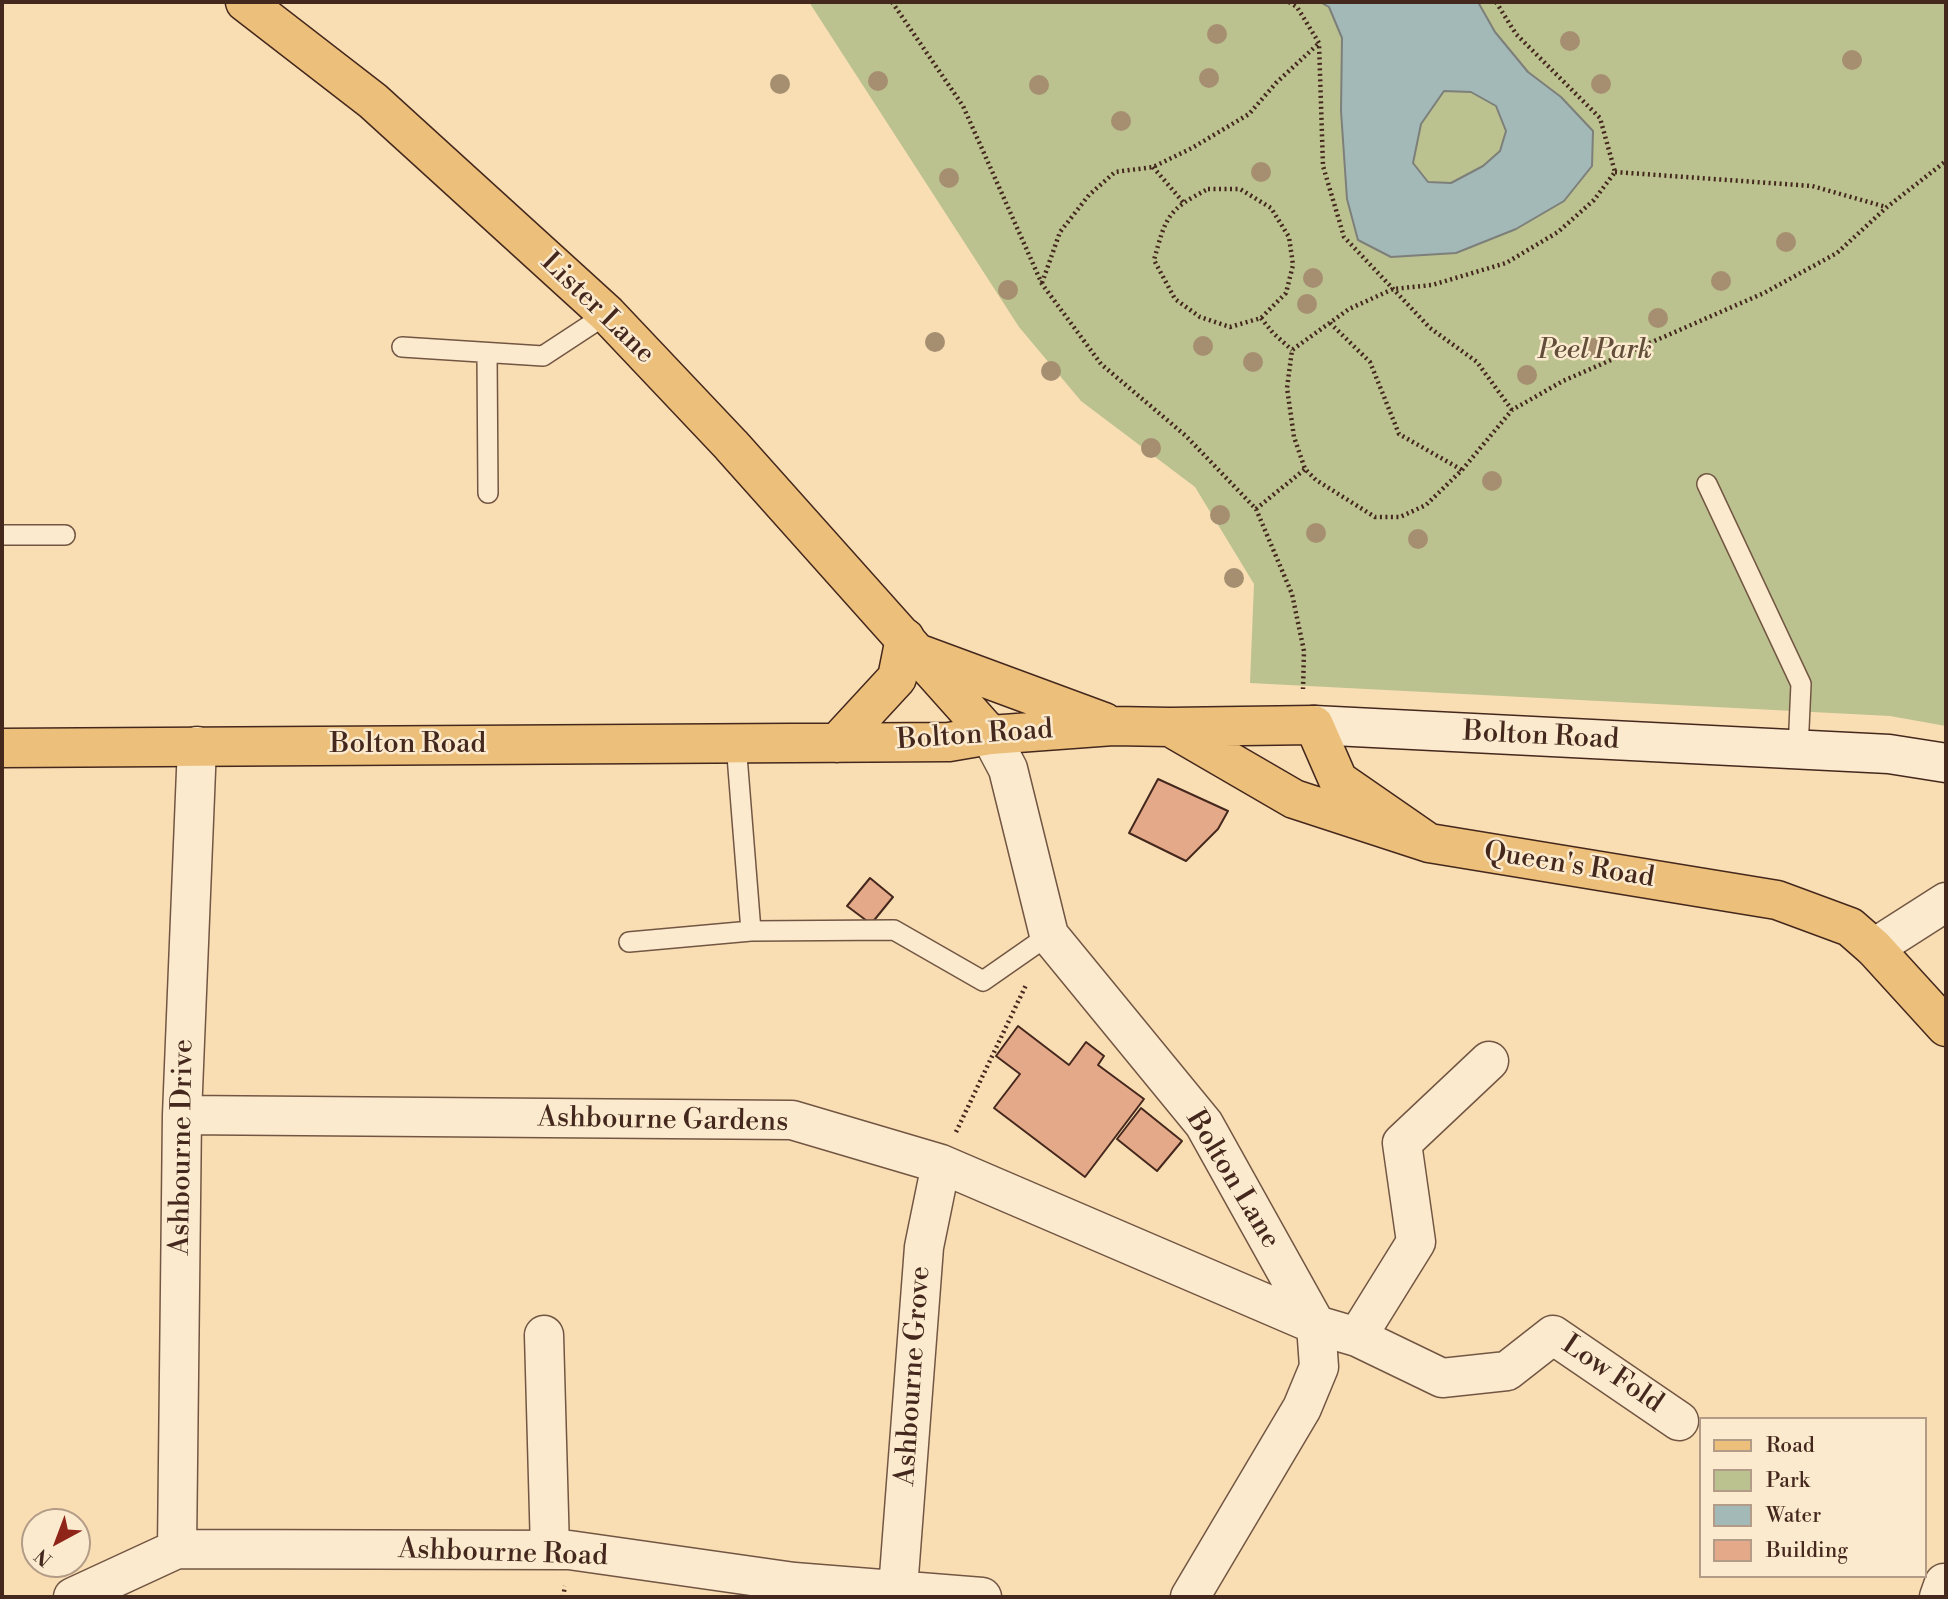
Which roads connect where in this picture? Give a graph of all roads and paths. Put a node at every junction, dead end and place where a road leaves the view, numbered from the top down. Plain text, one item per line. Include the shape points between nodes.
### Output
1 (245, 2) edge
2 (892, 2) edge
3 (1289, 2) edge
4 (1496, 2) edge
5 (1319, 43) junction
6 (1946, 161) edge
7 (1153, 167) junction
8 (1615, 172) junction
9 (1183, 202) junction
10 (1887, 207) junction
11 (1042, 284) junction
12 (1393, 289) junction
13 (607, 314) junction
14 (1261, 318) junction
15 (1330, 323) junction
16 (402, 347) dead end
17 (1292, 350) junction
18 (487, 353) junction
19 (1511, 410) junction
20 (1305, 469) junction
21 (1462, 470) junction
22 (1707, 484) dead end
23 (488, 493) dead end
24 (1256, 509) junction
25 (2, 535) edge
26 (65, 535) dead end
27 (910, 645) junction
28 (1309, 711) junction
29 (1113, 726) junction
30 (1170, 727) junction
31 (990, 736) junction
32 (736, 743) junction
33 (838, 743) junction
34 (197, 746) junction
35 (2, 748) edge
36 (1798, 750) junction
37 (1946, 763) edge
38 (1429, 843) junction
39 (1946, 902) edge
40 (751, 932) junction
41 (1049, 936) junction
42 (628, 942) dead end
43 (1874, 948) junction
44 (1946, 1027) edge
45 (1489, 1061) dead end
46 (182, 1115) junction
47 (941, 1164) junction
48 (1316, 1325) junction
49 (544, 1335) dead end
50 (1357, 1337) junction
51 (1679, 1421) dead end
52 (177, 1549) junction
53 (550, 1550) junction
54 (898, 1589) junction
55 (793, 1590) edge
56 (73, 1597) edge
57 (982, 1597) edge
58 (1190, 1597) edge

1 - 13 main road, Lister Lane via 373,101
2 - 11 path via 963,106
3 - 5 path
4 - 8 path via 1516,34 1600,118
5 - 7 path via 1249,114
5 - 12 path via 1323,166 1344,237
6 - 10 path
7 - 9 path
7 - 11 path via 1115,172 1089,195 1060,232
8 - 10 path via 1812,186
8 - 12 path via 1594,200 1558,232 1506,263 1432,285
9 - 14 path via 1164,224 1154,260 1175,299 1200,317 1230,327
9 - 14 path via 1208,189 1240,189 1271,208 1289,236 1293,265 1286,293
10 - 19 path via 1837,253 1764,293 1563,381
11 - 24 path via 1101,364 1186,436
12 - 15 path
12 - 19 path via 1430,328 1477,362
13 - 18 lane via 543,356
13 - 27 main road, Lister Lane
14 - 17 path
15 - 17 path
15 - 21 path via 1370,362 1399,434
16 - 18 lane
17 - 20 path via 1287,388 1294,437
18 - 23 lane
19 - 21 path
20 - 21 path via 1375,517 1400,517 1426,505
20 - 24 path
22 - 36 lane via 1801,684
24 - 28 path via 1292,594 1304,651
25 - 26 lane
27 - 29 main road, Lister Lane
27 - 31 main road, Lister Lane
27 - 33 main road via 897,678
28 - 30 main road, Bolton Road
28 - 36 street, Bolton Road
28 - 38 main road via 1338,780
29 - 30 main road, Bolton Road
29 - 31 main road, Bolton Road
30 - 38 main road, Queen's Road via 1294,799
31 - 33 main road, Bolton Road via 949,742
31 - 41 street, Bolton Lane via 1007,769
32 - 33 main road, Bolton Road
32 - 34 main road, Bolton Road
32 - 40 lane
34 - 35 main road, Bolton Road
34 - 46 street, Ashbourne Drive
36 - 37 street, Bolton Road via 1889,754
38 - 43 main road, Queen's Road via 1777,900 1850,927
39 - 43 street
40 - 41 lane via 894,930 983,981
40 - 42 lane
41 - 47 path
41 - 48 street, Bolton Lane via 1204,1124
43 - 44 main road, Queen's Road
45 - 50 street via 1402,1143 1416,1242
46 - 47 street, Ashbourne Gardens via 792,1120
46 - 52 street, Ashbourne Drive
47 - 48 street, Ashbourne Gardens
47 - 54 street, Ashbourne Grove via 924,1247
48 - 50 street, Low Fold
48 - 58 street, Bolton Lane via 1319,1367 1302,1408
49 - 53 street
50 - 51 street, Low Fold via 1442,1378 1507,1371 1553,1335
52 - 53 street, Ashbourne Road
52 - 56 street, Ashbourne Road
53 - 55 street, Ashbourne Road
54 - 55 street, Ashbourne Road
54 - 57 street, Ashbourne Road

